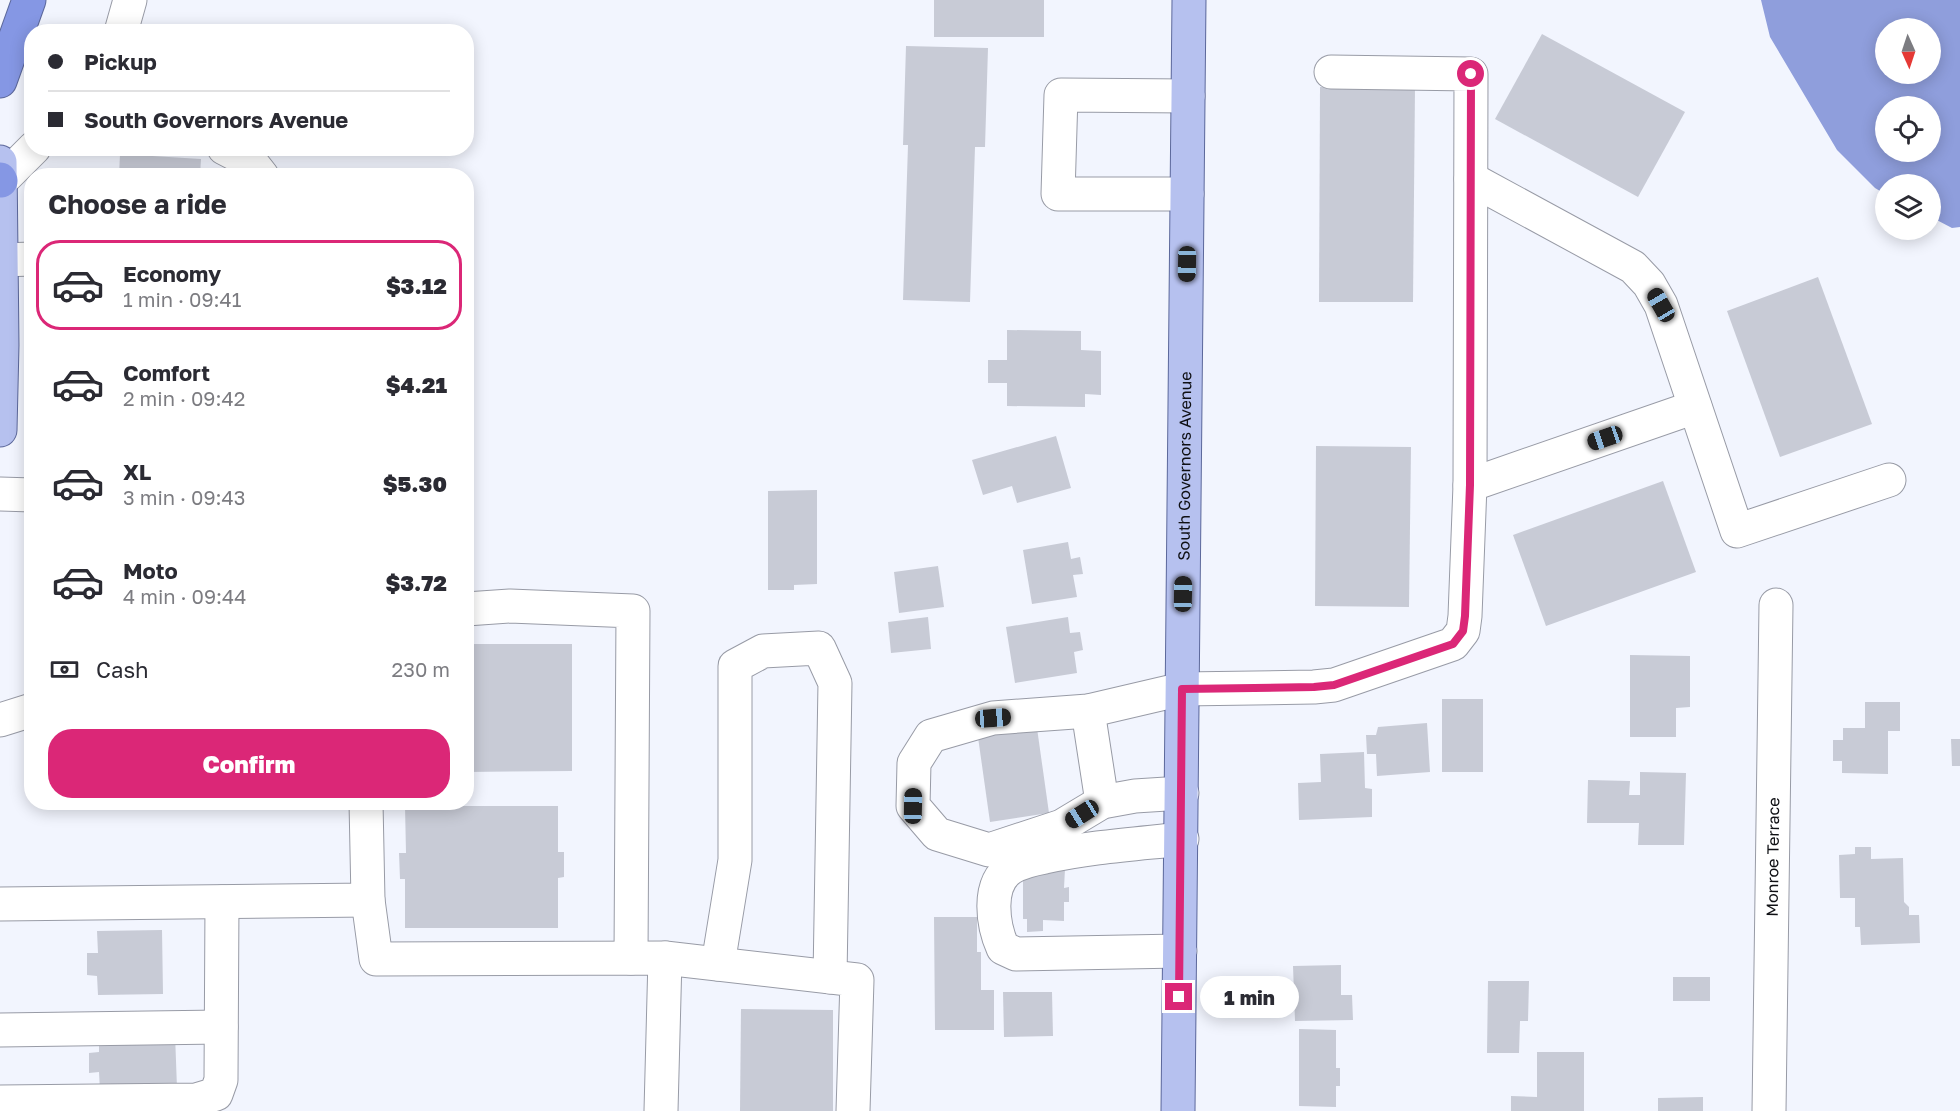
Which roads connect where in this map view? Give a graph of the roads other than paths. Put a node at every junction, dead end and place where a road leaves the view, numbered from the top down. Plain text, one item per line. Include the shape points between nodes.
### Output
1 (29, 0) edge
2 (130, 0) edge
3 (1189, 0) edge
4 (123, 24) edge
5 (1331, 72) dead end
6 (0, 81) edge
7 (1188, 96) junction
8 (24, 156) edge
9 (239, 156) edge
10 (256, 168) edge
11 (0, 174) edge
12 (1471, 179) junction
13 (1187, 194) junction
14 (16, 260) edge
15 (1, 345) edge
16 (1695, 407) junction
17 (0, 430) edge
18 (1889, 480) dead end
19 (1470, 485) junction
20 (0, 494) edge
21 (24, 495) edge
22 (1776, 605) dead end
23 (474, 608) edge
24 (1182, 689) junction
25 (1088, 711) junction
26 (24, 712) edge
27 (0, 720) edge
28 (1182, 793) junction
29 (1102, 802) junction
30 (366, 810) edge
31 (1182, 839) junction
32 (368, 900) junction
33 (222, 902) junction
34 (0, 904) edge
35 (1180, 951) junction
36 (631, 958) junction
37 (665, 958) junction
38 (718, 964) junction
39 (843, 979) junction
40 (221, 1028) junction
41 (0, 1030) edge
42 (0, 1102) edge
43 (661, 1108) edge
44 (853, 1111) edge
45 (1178, 1111) edge
46 (1769, 1111) edge

1 - 6 highway
2 - 4 street
3 - 7 main road, South Governors Avenue
5 - 12 street via 1471,74
7 - 13 main road, South Governors Avenue
7 - 13 street via 1061,95 1058,194
8 - 11 street
9 - 10 street
11 - 14 main road
12 - 16 street via 1633,267 1661,305
12 - 19 street
13 - 24 main road, South Governors Avenue
14 - 15 main road
15 - 17 main road
16 - 18 street via 1737,531
16 - 19 street
19 - 24 street via 1465,616 1463,631 1453,644 1334,685
20 - 21 street
22 - 46 street, Monroe Terrace
23 - 36 street via 510,606 633,611
24 - 25 street
24 - 28 main road, South Governors Avenue
25 - 29 street
25 - 29 street via 993,718 931,736 914,763 913,806 937,834 989,850 1062,826
26 - 27 street
28 - 29 street
28 - 31 main road, South Governors Avenue
30 - 32 street
31 - 35 main road, South Governors Avenue
31 - 35 street via 1029,861 1011,868 999,880 995,894 997,934 1003,948 1016,954
32 - 33 street
32 - 36 street via 376,959
33 - 34 street
33 - 40 street
35 - 45 main road, South Governors Avenue
36 - 37 street
37 - 38 street
37 - 43 street
38 - 39 street
38 - 39 street via 735,860 735,666 763,651 819,648 836,683
39 - 44 street
40 - 41 street
40 - 42 street via 221,1080 216,1094 195,1100

